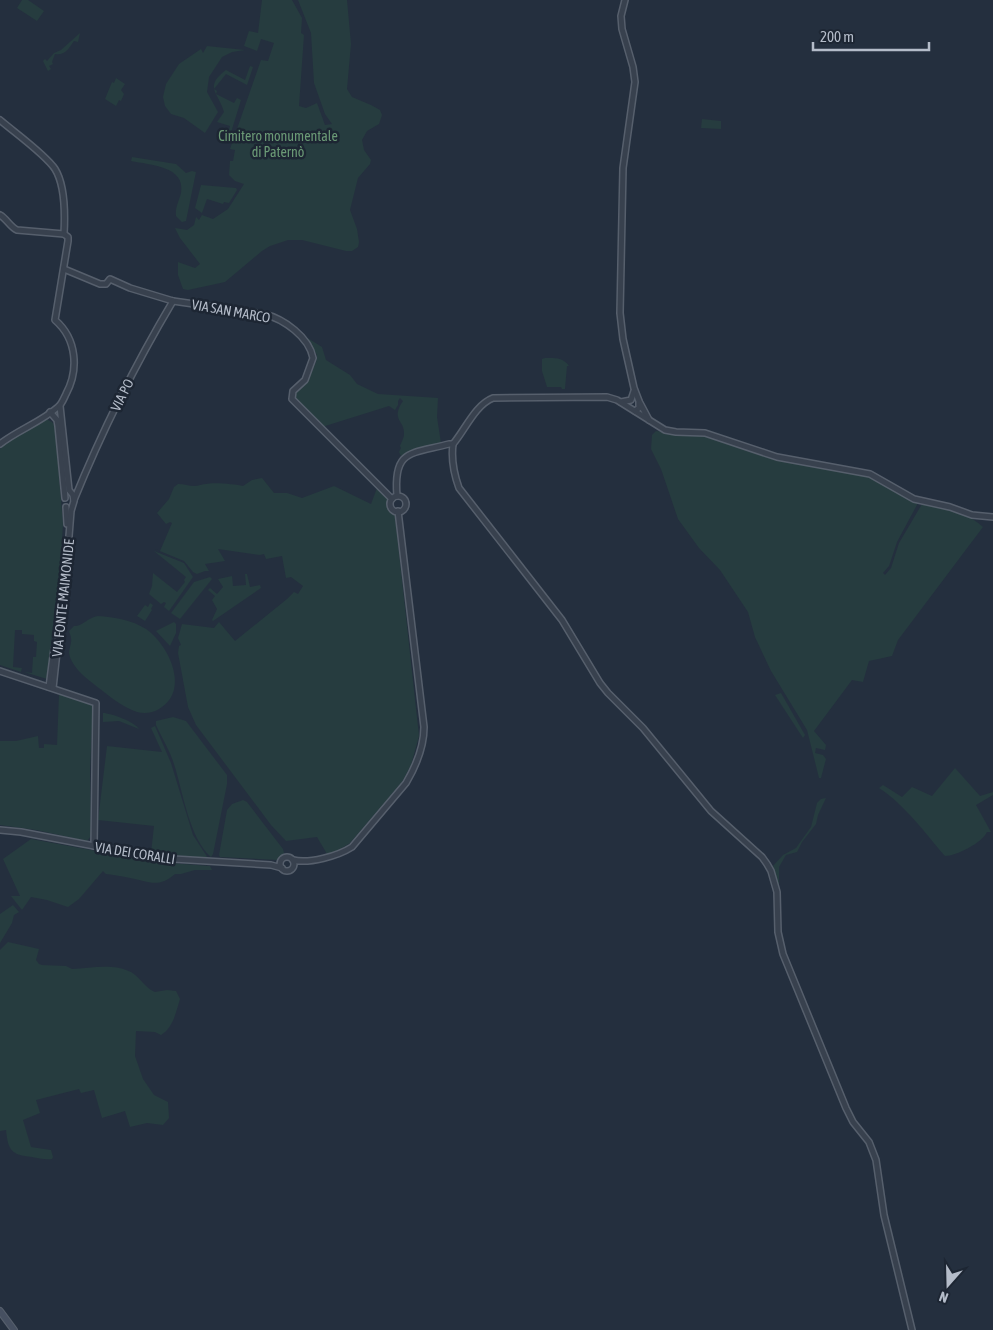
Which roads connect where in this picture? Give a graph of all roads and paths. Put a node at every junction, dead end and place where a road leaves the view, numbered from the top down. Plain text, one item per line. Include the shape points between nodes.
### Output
1 (625, 0) edge
2 (0, 120) edge
3 (0, 216) edge
4 (62, 234) junction
5 (67, 270) junction
6 (173, 301) junction
7 (634, 388) junction
8 (634, 396) junction
9 (640, 401) junction
10 (621, 402) junction
11 (60, 406) junction
12 (634, 411) junction
13 (50, 412) junction
14 (651, 422) junction
15 (0, 444) edge
16 (453, 444) junction
17 (73, 493) junction
18 (394, 497) junction
19 (66, 498) junction
20 (69, 507) junction
21 (398, 511) junction
22 (993, 517) edge
23 (0, 671) edge
24 (51, 688) junction
25 (0, 830) edge
26 (94, 846) junction
27 (281, 861) junction
28 (293, 862) junction
29 (271, 865) junction
30 (282, 868) junction
31 (0, 1311) edge
32 (14, 1330) edge
33 (912, 1330) edge

1 - 7 street via 622,30 635,82 623,168 620,313
2 - 4 street via 47,159 58,174 65,208
3 - 4 street via 13,228 22,231
4 - 5 street via 68,237
5 - 6 street, VIA SAN MARCO via 103,285 110,279
5 - 11 street via 56,320 67,336 75,364
6 - 17 street, VIA PO via 137,364
6 - 18 street, VIA SAN MARCO via 269,315 301,336 313,358 305,380 293,391 292,399
7 - 8 street
7 - 9 street
8 - 10 street
8 - 12 street
9 - 12 street via 639,408
9 - 14 street
10 - 12 street
10 - 16 street via 600,396 493,398 481,406
11 - 13 street
11 - 17 street
12 - 14 street
13 - 15 street
13 - 19 street via 57,420
14 - 22 street via 671,431 705,433 777,457 870,474 914,499 972,515
16 - 18 street via 414,453 404,459 395,478
16 - 33 street via 459,488 562,620 600,683 648,734 711,811 762,857 771,871 777,892 778,932 783,954 843,1100 853,1122 869,1142 876,1160 884,1215
17 - 19 street
17 - 20 street via 74,501
18 - 21 street via 390,506
18 - 21 street via 402,498 405,504
19 - 20 street, VIA FONTE MAIMONIDE
20 - 24 street, VIA FONTE MAIMONIDE
21 - 28 street via 424,727 422,747 406,783 352,846 337,855
23 - 24 street
24 - 26 street via 96,703
25 - 26 street, VIA DEI CORALLI
26 - 29 street, VIA DEI CORALLI via 157,858
27 - 28 street via 286,857
27 - 29 street
27 - 30 street
28 - 30 street via 289,870
29 - 30 street
31 - 32 main road

